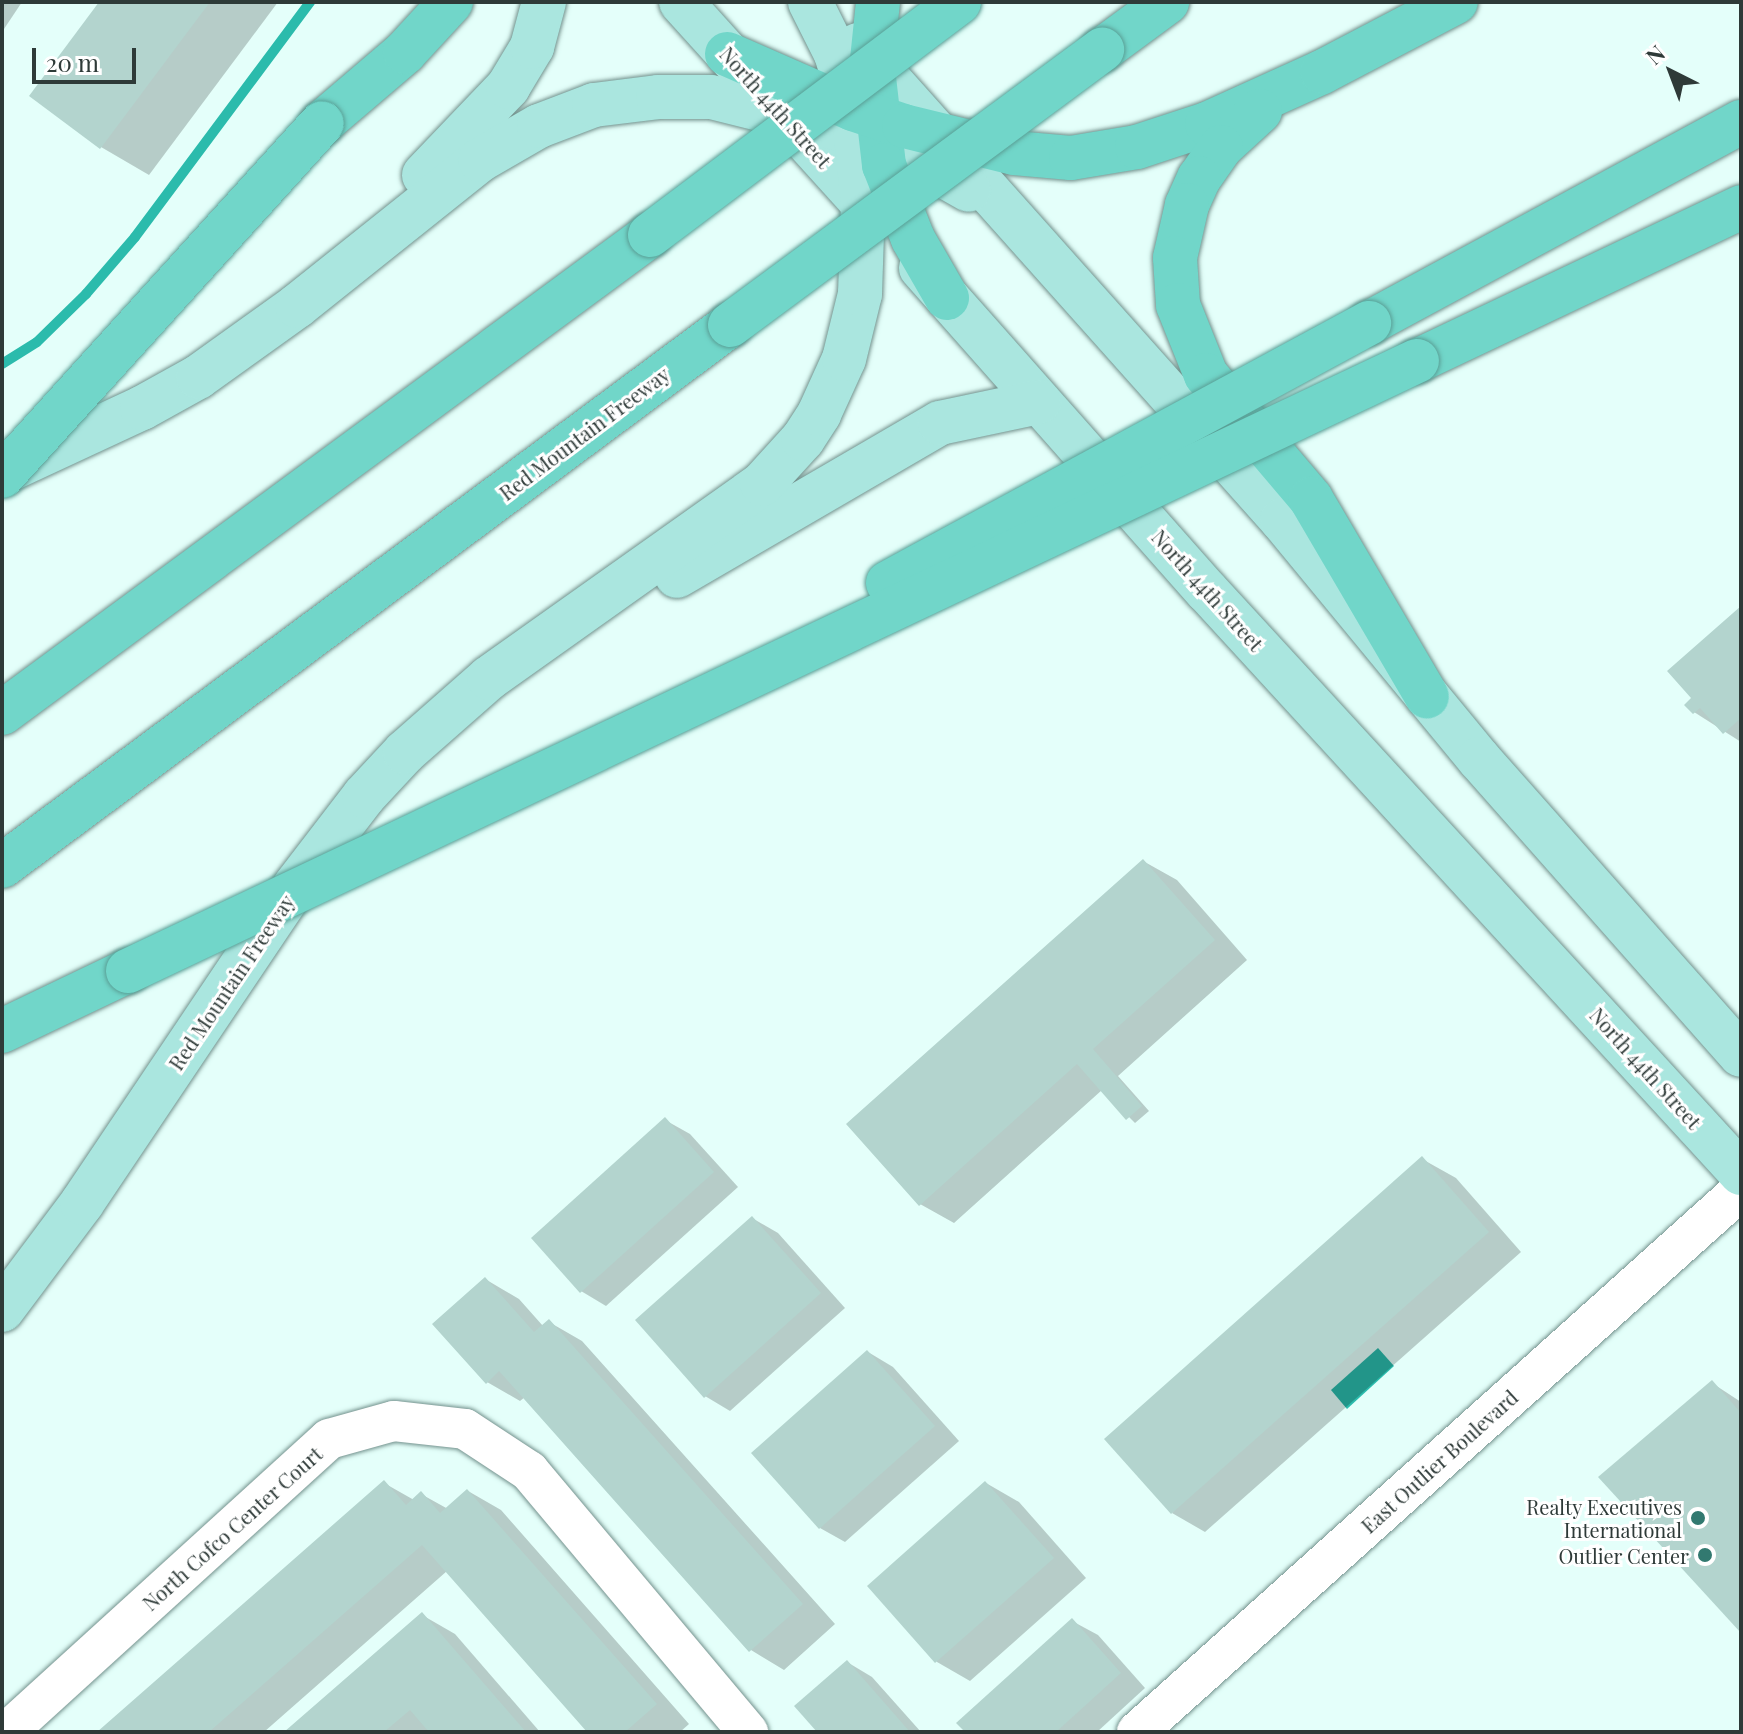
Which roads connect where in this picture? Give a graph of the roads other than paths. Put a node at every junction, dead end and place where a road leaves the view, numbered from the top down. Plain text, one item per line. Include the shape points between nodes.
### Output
1 (415, 2) edge
2 (451, 2) edge
3 (544, 2) edge
4 (681, 2) edge
5 (810, 2) edge
6 (820, 2) edge
7 (878, 2) edge
8 (959, 2) edge
9 (1167, 2) edge
10 (1456, 2) edge
11 (727, 54) junction
12 (872, 60) junction
13 (1322, 72) junction
14 (784, 115) junction
15 (1741, 122) edge
16 (322, 123) junction
17 (866, 125) junction
18 (938, 134) junction
19 (863, 204) junction
20 (1741, 207) edge
21 (1014, 220) junction
22 (947, 298) junction
23 (297, 306) junction
24 (1039, 402) junction
25 (2, 475) edge
26 (489, 678) junction
27 (1427, 697) junction
28 (2, 713) edge
29 (627, 735) junction
30 (2, 866) edge
31 (2, 1031) edge
32 (1741, 1055) edge
33 (1741, 1173) edge
34 (1741, 1190) edge
35 (2, 1310) edge
36 (7, 1732) edge
37 (748, 1732) edge
38 (1137, 1732) edge

1 - 16 highway
2 - 16 highway via 405,52
3 - 23 main road via 532,47 492,106
4 - 11 main road, North 44th Street
5 - 17 main road
6 - 12 main road
7 - 12 highway
8 - 28 highway, bridge
9 - 30 highway, Red Mountain Freeway, bridge
10 - 13 highway
11 - 14 main road, North 44th Street
11 - 17 highway
12 - 17 highway
12 - 18 main road
13 - 18 highway via 1207,124 1104,154 1071,158 1014,153
13 - 27 highway via 1241,126 1199,178 1179,231 1178,305 1206,375 1311,499
14 - 17 main road
14 - 19 main road, North 44th Street
14 - 23 main road via 711,97 610,102 567,114 480,160
15 - 29 highway, bridge via 920,564
16 - 25 highway, bridge
17 - 18 highway
17 - 19 main road
17 - 21 main road
17 - 22 highway via 901,214
18 - 21 main road
19 - 22 main road, North 44th Street
19 - 26 main road via 864,277 853,328 833,389 803,439 738,504
20 - 29 highway, bridge
21 - 27 main road via 1282,520
22 - 24 main road, North 44th Street
23 - 25 main road via 184,385
24 - 26 main road via 940,423
24 - 33 main road, North 44th Street
26 - 35 main road, Red Mountain Freeway via 405,752 326,842 82,1203
27 - 32 main road
29 - 31 highway, bridge
34 - 38 street, East Outlier Boulevard
36 - 37 street, North Cofco Center Court via 329,1439 394,1421 465,1429 529,1471

